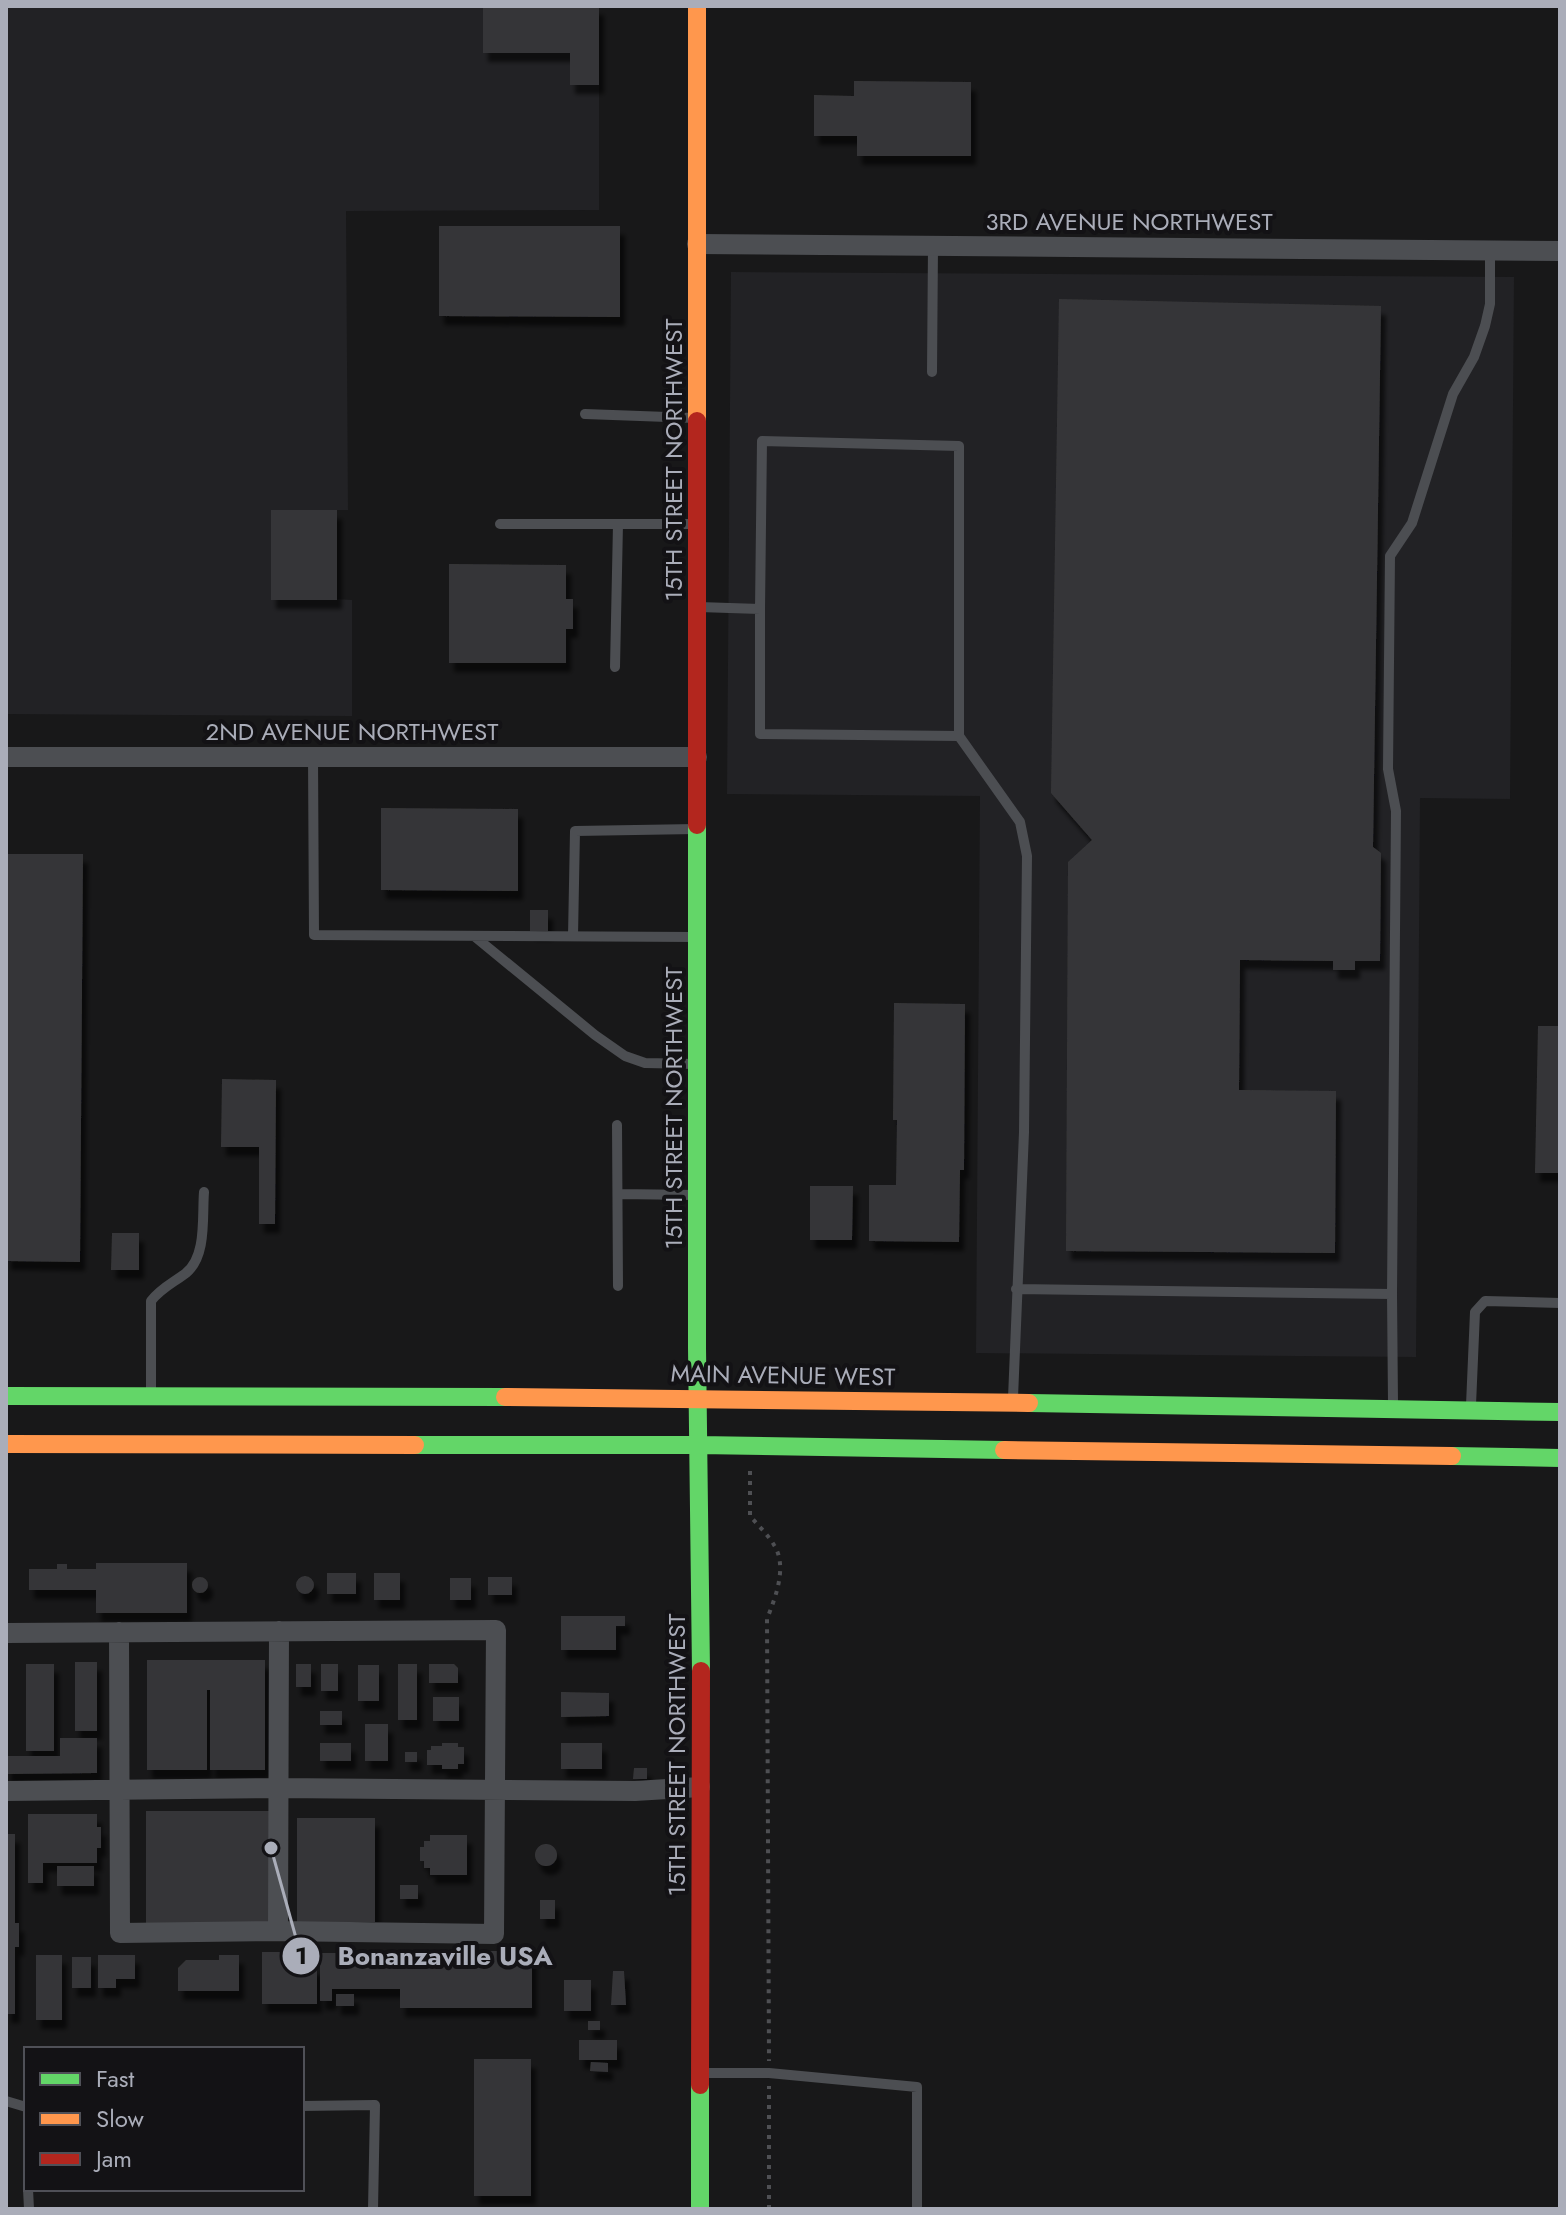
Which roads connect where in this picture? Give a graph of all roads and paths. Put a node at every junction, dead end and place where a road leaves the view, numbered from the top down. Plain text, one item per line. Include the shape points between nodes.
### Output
1 (697, 6) edge
2 (697, 244) junction
3 (933, 246) junction
4 (1490, 250) junction
5 (1560, 251) edge
6 (932, 372) dead end
7 (585, 414) dead end
8 (697, 418) junction
9 (500, 524) dead end
10 (618, 524) junction
11 (697, 524) junction
12 (697, 607) junction
13 (760, 609) junction
14 (615, 667) dead end
15 (959, 736) junction
16 (6, 757) edge
17 (313, 757) junction
18 (697, 757) junction
19 (697, 829) junction
20 (474, 935) junction
21 (573, 936) junction
22 (697, 937) junction
23 (697, 1064) junction
24 (617, 1125) dead end
25 (204, 1192) dead end
26 (618, 1194) junction
27 (697, 1195) junction
28 (618, 1286) dead end
29 (1016, 1289) junction
30 (1392, 1294) junction
31 (1560, 1303) edge
32 (6, 1396) edge
33 (151, 1396) junction
34 (700, 1398) junction
35 (1013, 1403) junction
36 (1394, 1409) junction
37 (1471, 1411) junction
38 (1560, 1412) edge
39 (6, 1444) edge
40 (699, 1445) junction
41 (1560, 1458) edge
42 (750, 1471) dead end
43 (279, 1631) junction
44 (119, 1632) junction
45 (6, 1633) edge
46 (700, 1787) junction
47 (278, 1788) junction
48 (495, 1790) junction
49 (6, 1791) edge
50 (120, 1791) junction
51 (278, 1931) junction
52 (700, 2073) junction
53 (769, 2073) junction
54 (304, 2106) edge
55 (373, 2209) edge
56 (700, 2209) edge
57 (769, 2209) edge
58 (917, 2209) edge

1 - 2 main road, 15TH STREET NORTHWEST
2 - 3 street, 3RD AVENUE NORTHWEST
2 - 8 main road, 15TH STREET NORTHWEST
3 - 4 street, 3RD AVENUE NORTHWEST
3 - 6 lane
4 - 5 street, 3RD AVENUE NORTHWEST
4 - 30 lane via 1485,326 1453,394 1412,523 1390,556 1388,769 1396,811
7 - 8 lane
8 - 11 main road, 15TH STREET NORTHWEST
9 - 10 lane
10 - 11 lane
10 - 14 lane
11 - 12 main road, 15TH STREET NORTHWEST
12 - 13 lane
12 - 18 main road, 15TH STREET NORTHWEST
13 - 15 lane via 760,734
13 - 15 lane via 762,441 959,446
15 - 29 lane via 1020,822 1027,856 1024,1132
16 - 17 street, 2ND AVENUE NORTHWEST
17 - 18 street, 2ND AVENUE NORTHWEST
17 - 20 lane via 314,935
18 - 19 main road, 15TH STREET NORTHWEST
19 - 21 lane via 575,831
19 - 22 main road, 15TH STREET NORTHWEST
20 - 21 lane
20 - 23 lane via 625,1056 645,1063
21 - 22 lane
22 - 23 main road, 15TH STREET NORTHWEST
23 - 27 main road, 15TH STREET NORTHWEST
24 - 26 lane
25 - 33 lane via 199,1254 187,1272 151,1301
26 - 27 lane
26 - 28 lane
27 - 34 main road, 15TH STREET NORTHWEST
29 - 30 lane
29 - 35 lane
30 - 36 lane
31 - 37 lane via 1485,1301 1475,1312
32 - 33 main road, MAIN AVENUE WEST
33 - 34 main road, MAIN AVENUE WEST
34 - 35 main road, MAIN AVENUE WEST
34 - 40 main road, 15TH STREET NORTHWEST
35 - 36 main road, MAIN AVENUE WEST
36 - 37 main road, MAIN AVENUE WEST
37 - 38 main road, MAIN AVENUE WEST
39 - 40 main road
40 - 41 main road
40 - 46 main road, 15TH STREET NORTHWEST
42 - 53 path via 750,1516 779,1558 778,1589 767,1619
43 - 44 street
43 - 47 street
43 - 48 street via 496,1630
44 - 45 street
44 - 50 street
46 - 48 street
46 - 52 main road, 15TH STREET NORTHWEST
47 - 48 street
47 - 50 street
47 - 51 street
48 - 51 street via 494,1934
49 - 50 street
50 - 51 street via 120,1933
52 - 53 lane
52 - 56 main road, 15TH STREET NORTHWEST
53 - 57 path
53 - 58 lane via 917,2087
54 - 55 lane via 375,2105

